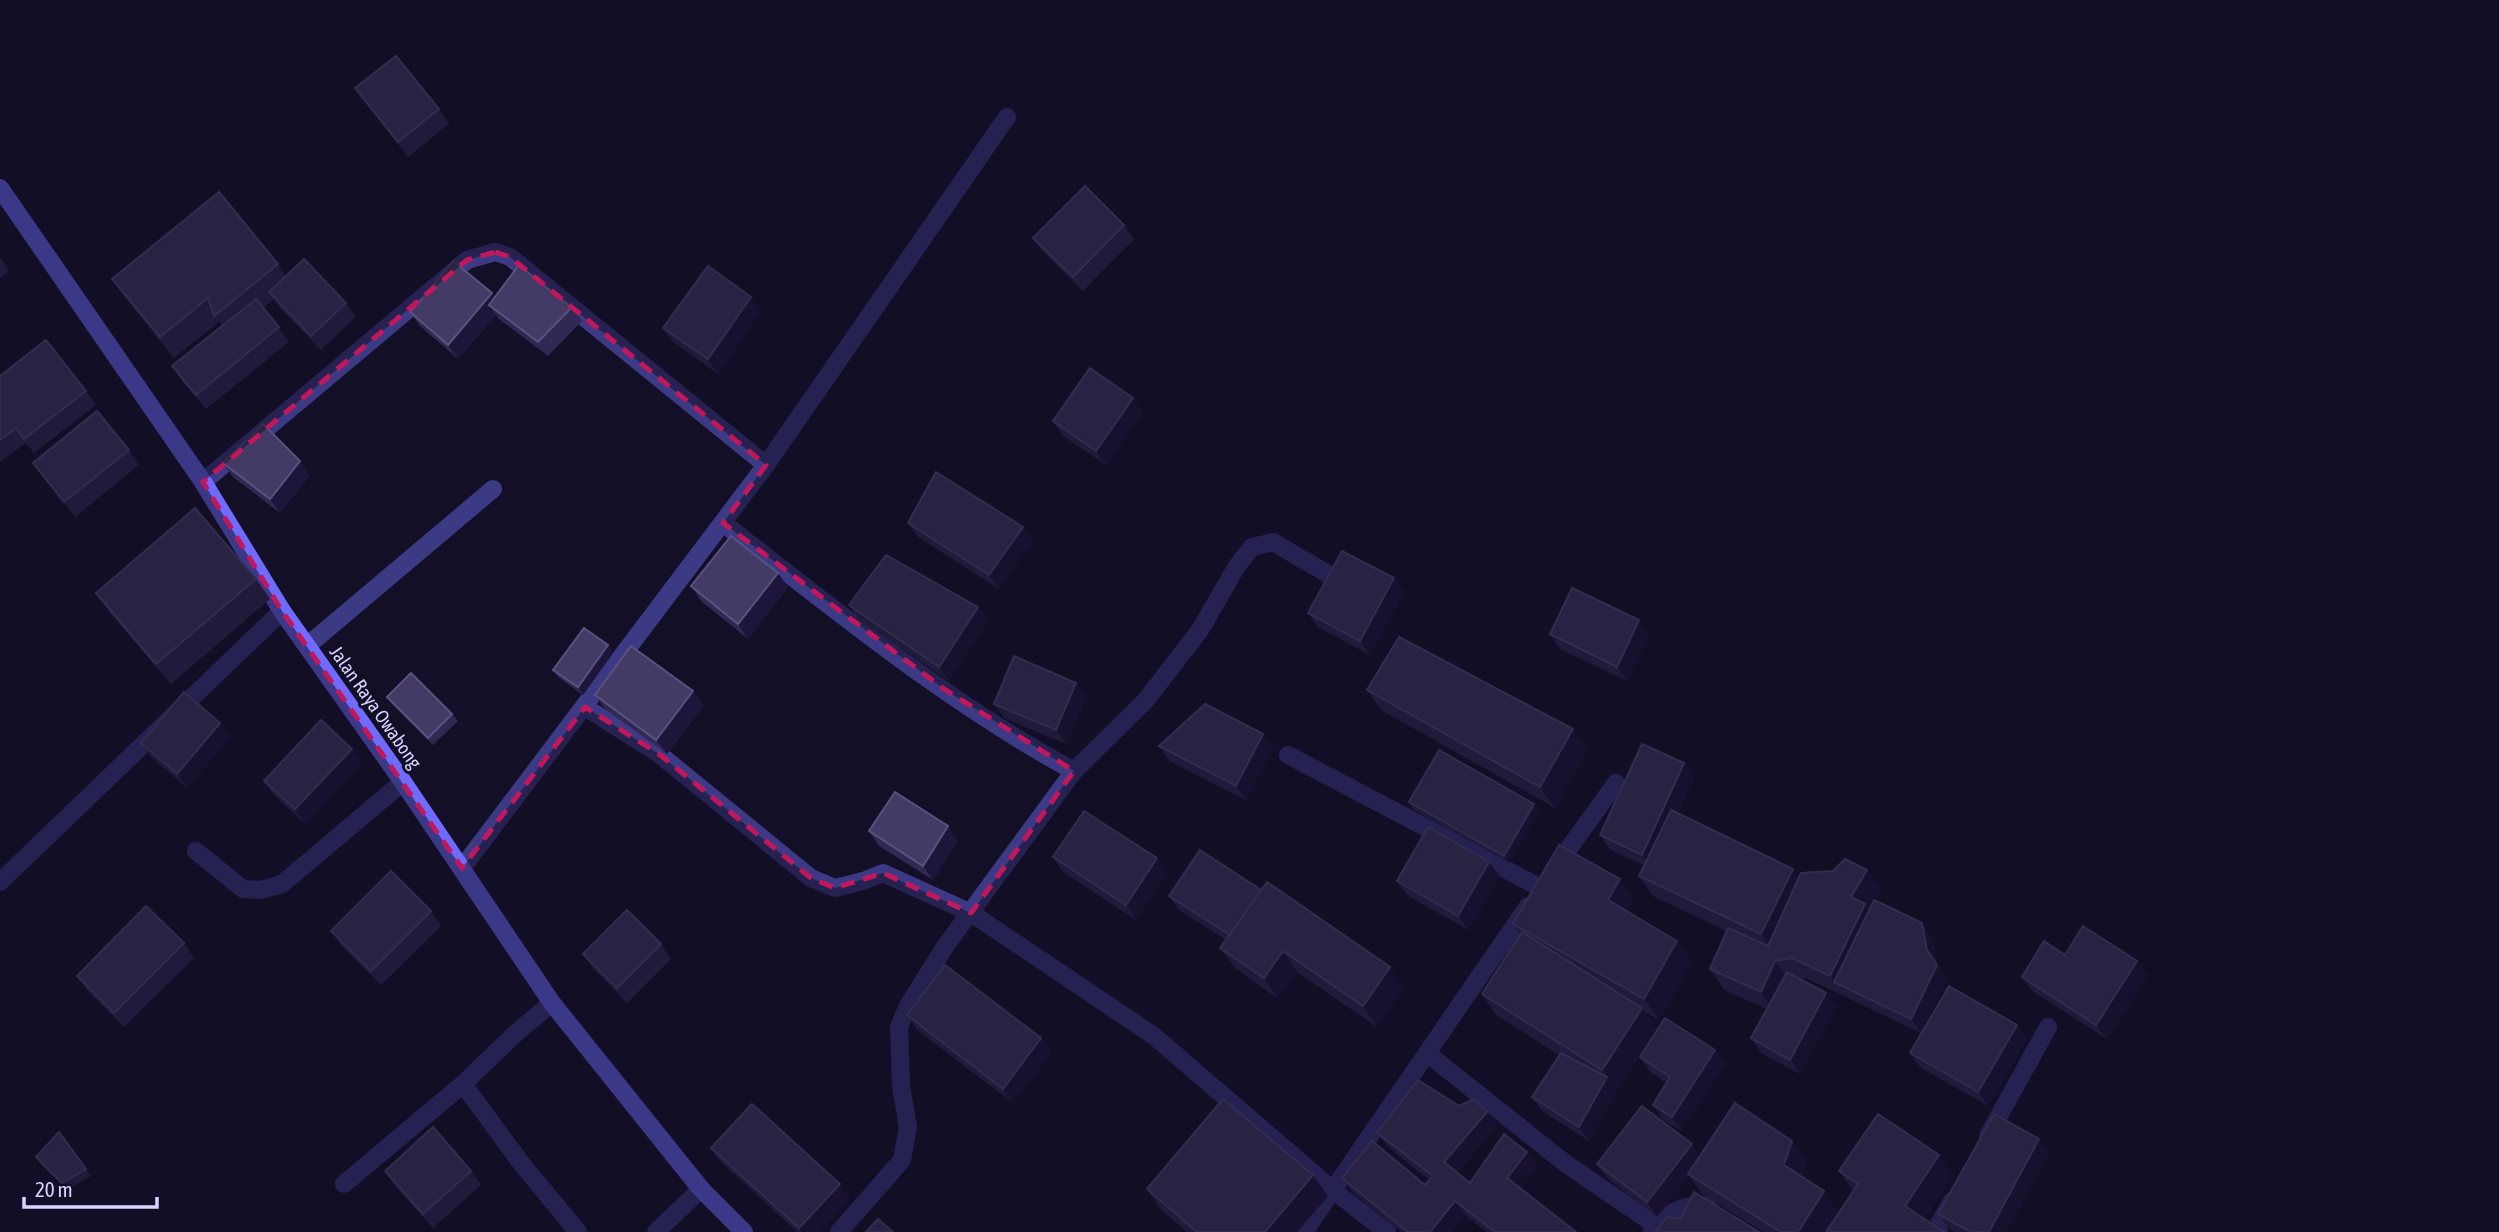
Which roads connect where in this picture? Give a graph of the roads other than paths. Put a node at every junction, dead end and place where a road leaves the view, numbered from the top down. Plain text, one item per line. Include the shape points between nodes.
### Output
1 (1007, 117) dead end
2 (0, 188) edge
3 (765, 465) junction
4 (203, 482) junction
5 (493, 489) dead end
6 (723, 523) junction
7 (1328, 574) edge
8 (282, 611) junction
9 (307, 646) junction
10 (585, 707) junction
11 (1288, 755) dead end
12 (1074, 771) junction
13 (403, 782) junction
14 (1616, 783) dead end
15 (196, 851) dead end
16 (462, 868) junction
17 (0, 882) edge
18 (1541, 888) junction
19 (971, 913) junction
20 (552, 1003) junction
21 (2048, 1027) dead end
22 (1428, 1054) junction
23 (463, 1084) junction
24 (1977, 1156) edge
25 (344, 1184) dead end
26 (701, 1189) junction
27 (1334, 1191) junction
28 (1958, 1191) edge
29 (1729, 1214) edge
30 (1654, 1229) edge
31 (578, 1232) edge
32 (656, 1232) edge
33 (744, 1232) edge
34 (839, 1232) edge
35 (1304, 1232) edge
36 (1387, 1232) edge
37 (1940, 1232) edge

1 - 3 street
2 - 4 street, Jalan Raya Owabong
3 - 4 street via 510,257 495,252 467,260
3 - 6 street
4 - 8 street, Jalan Raya Owabong
5 - 9 street
6 - 10 street
6 - 12 street via 934,681 1025,744
7 - 12 street via 1273,542 1252,547 1200,630 1146,700
8 - 9 street, Jalan Raya Owabong
8 - 17 street
9 - 13 street, Jalan Raya Owabong
10 - 16 street
10 - 19 street via 659,754 811,878 835,888 883,873
11 - 18 street
12 - 19 street
13 - 15 street via 282,884 243,889
13 - 16 street, Jalan Raya Owabong
14 - 18 street
16 - 20 street, Jalan Raya Owabong
18 - 22 street
19 - 27 street via 1154,1037
19 - 34 street via 944,948 899,1027 908,1127 902,1160
20 - 23 street
20 - 26 street, Jalan Raya Owabong
21 - 24 street
22 - 27 street
22 - 30 street
23 - 25 street
23 - 31 street
26 - 32 street
26 - 33 street, Jalan Raya Owabong
27 - 35 street
27 - 36 street
28 - 37 street via 1938,1226
29 - 30 street via 1694,1204 1672,1211

